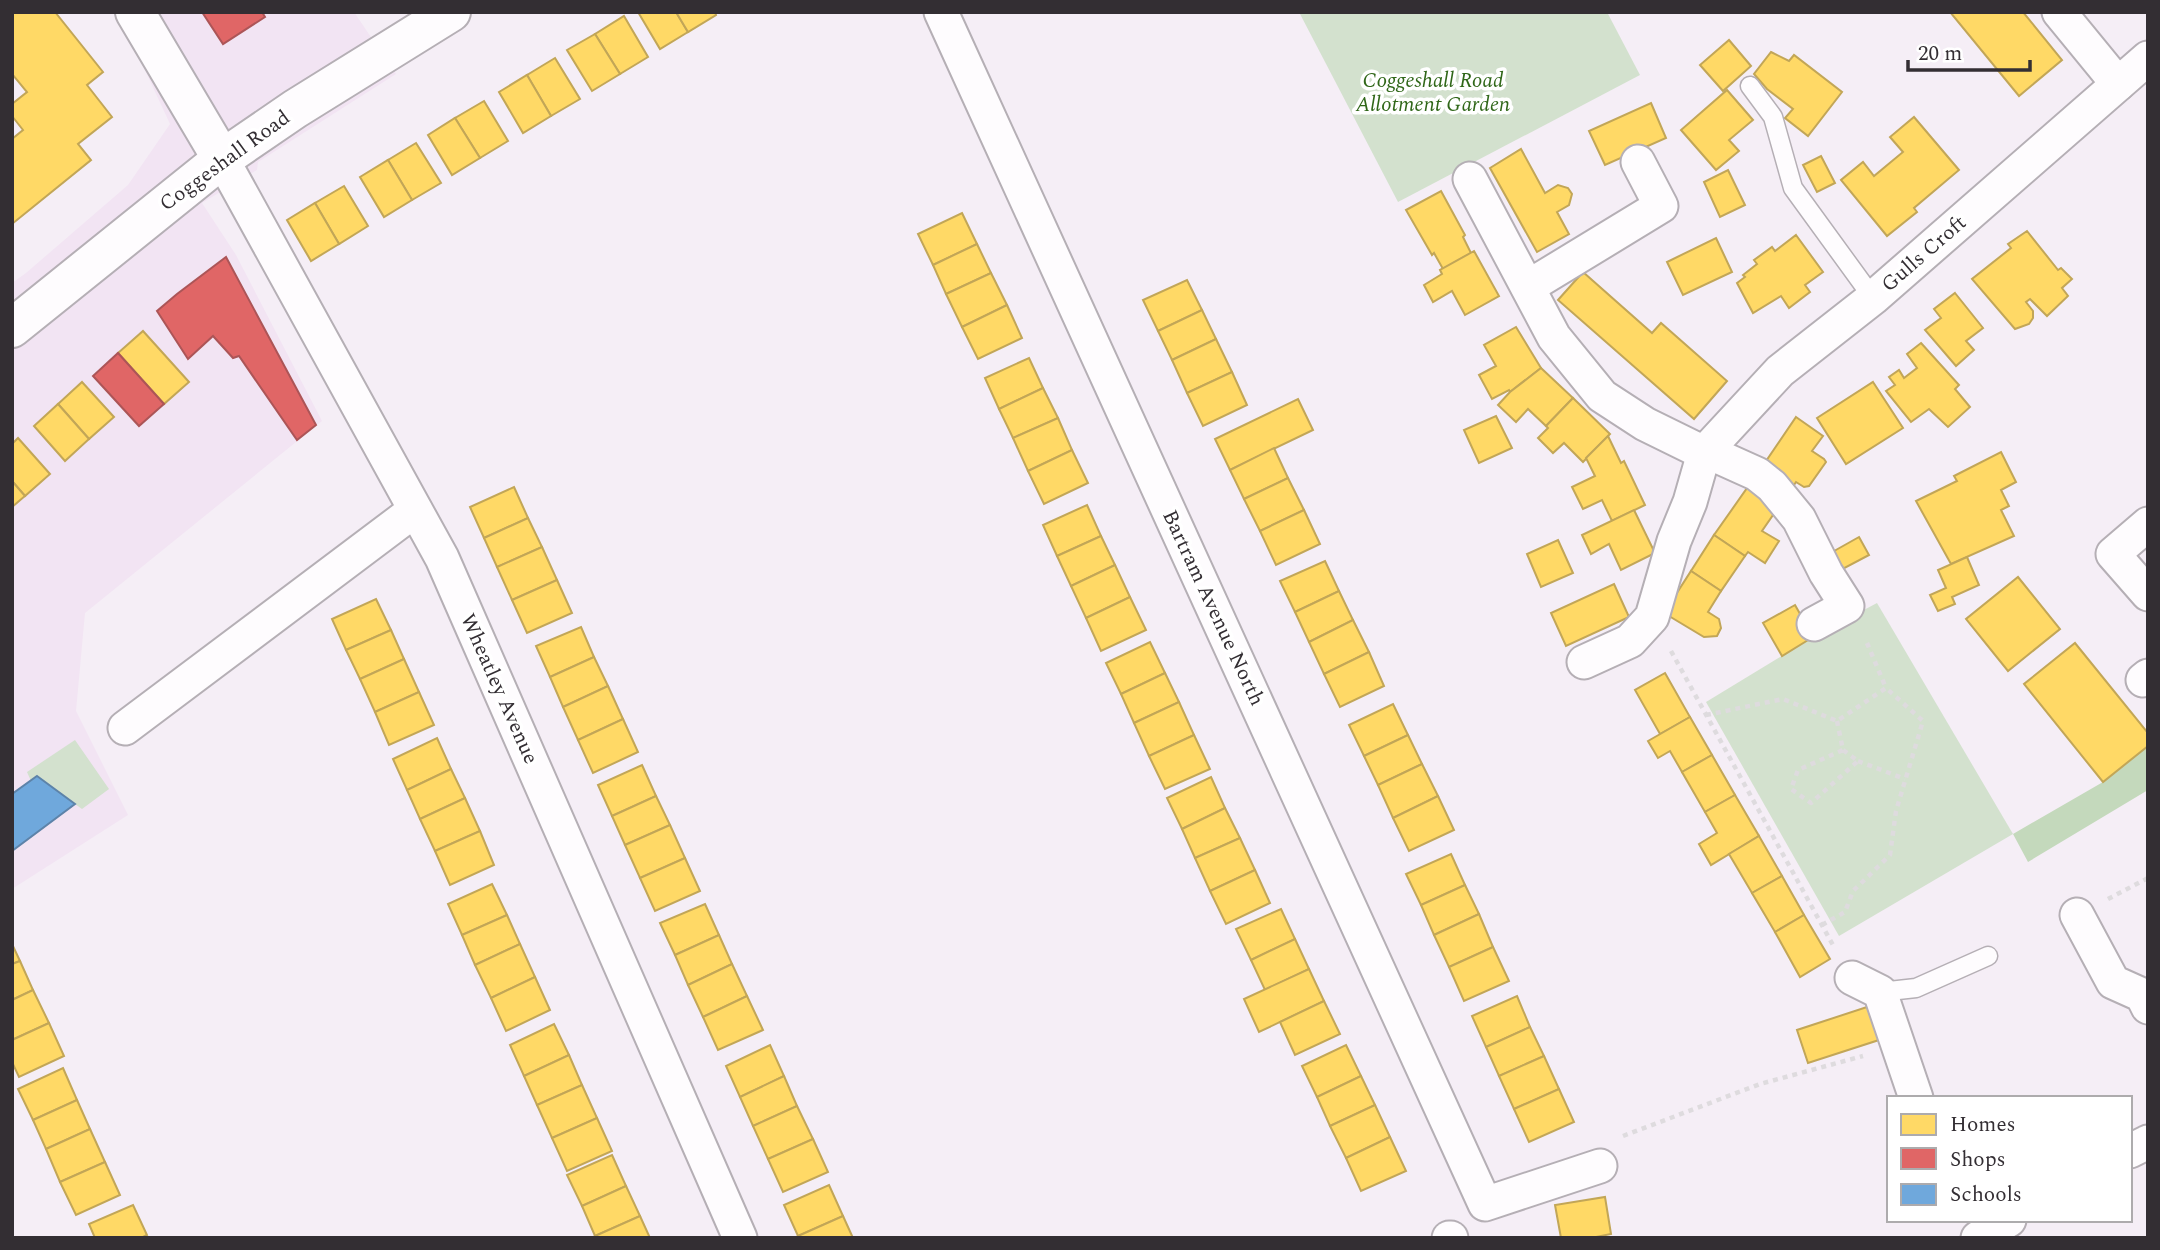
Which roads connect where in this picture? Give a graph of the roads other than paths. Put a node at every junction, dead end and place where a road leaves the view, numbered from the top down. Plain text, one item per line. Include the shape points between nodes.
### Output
1 (135, 12) edge
2 (451, 12) edge
3 (941, 12) edge
4 (2059, 12) edge
5 (2148, 58) edge
6 (2118, 84) junction
7 (1749, 86) dead end
8 (222, 159) junction
9 (1638, 162) dead end
10 (1470, 179) dead end
11 (1528, 287) junction
12 (1873, 298) junction
13 (12, 328) edge
14 (1704, 453) junction
15 (415, 510) junction
16 (2148, 524) edge
17 (2146, 592) edge
18 (1814, 624) dead end
19 (1584, 662) dead end
20 (125, 728) dead end
21 (2077, 915) dead end
22 (1988, 956) dead end
23 (1866, 985) joint
24 (2148, 1007) edge
25 (1915, 1096) edge
26 (2148, 1142) edge
27 (2132, 1151) edge
28 (1608, 1152) road end
29 (1967, 1222) edge
30 (2005, 1222) edge
31 (740, 1238) edge
32 (1977, 1238) edge

1 - 8 main road
2 - 8 main road, Coggeshall Road
3 - 28 street, Bartram Avenue North via 1485,1204
4 - 6 street
5 - 6 street, Gulls Croft
6 - 12 street, Gulls Croft
7 - 12 lane via 1773,117 1793,188
8 - 13 main road, Coggeshall Road
8 - 15 street, Wheatley Avenue
9 - 11 street via 1661,206
10 - 11 street
11 - 14 street via 1554,337 1602,396
12 - 14 street, Gulls Croft via 1780,371
14 - 18 street via 1757,474 1799,519 1847,606
14 - 19 street, Gulls Croft via 1652,617 1630,641
15 - 20 street
15 - 31 street, Wheatley Avenue via 442,558
16 - 17 street via 2113,554
21 - 24 street via 2113,982 2142,995
22 - 23 lane via 1916,988
23 - 25 street via 1898,1046
26 - 27 street
29 - 32 street
30 - 32 street

